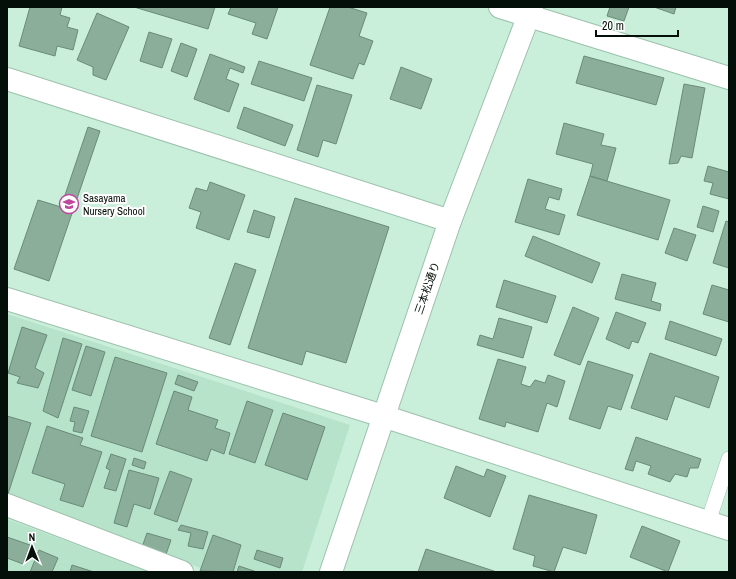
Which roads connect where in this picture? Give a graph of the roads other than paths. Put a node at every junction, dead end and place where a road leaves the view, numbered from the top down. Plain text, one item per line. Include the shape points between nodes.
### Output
1 (500, 7) edge
2 (530, 12) edge
3 (729, 78) edge
4 (7, 79) edge
5 (450, 221) junction
6 (7, 298) edge
7 (384, 416) junction
8 (729, 459) edge
9 (7, 505) edge
10 (708, 522) junction
11 (729, 529) edge
12 (182, 572) edge
13 (331, 572) edge

1 - 2 street
2 - 3 street
2 - 5 street, 三本松通り
4 - 5 street
5 - 7 street, 三本松通り
6 - 7 street
7 - 10 street
7 - 13 street, 三本松通り
8 - 10 lane
9 - 12 street
10 - 11 street

